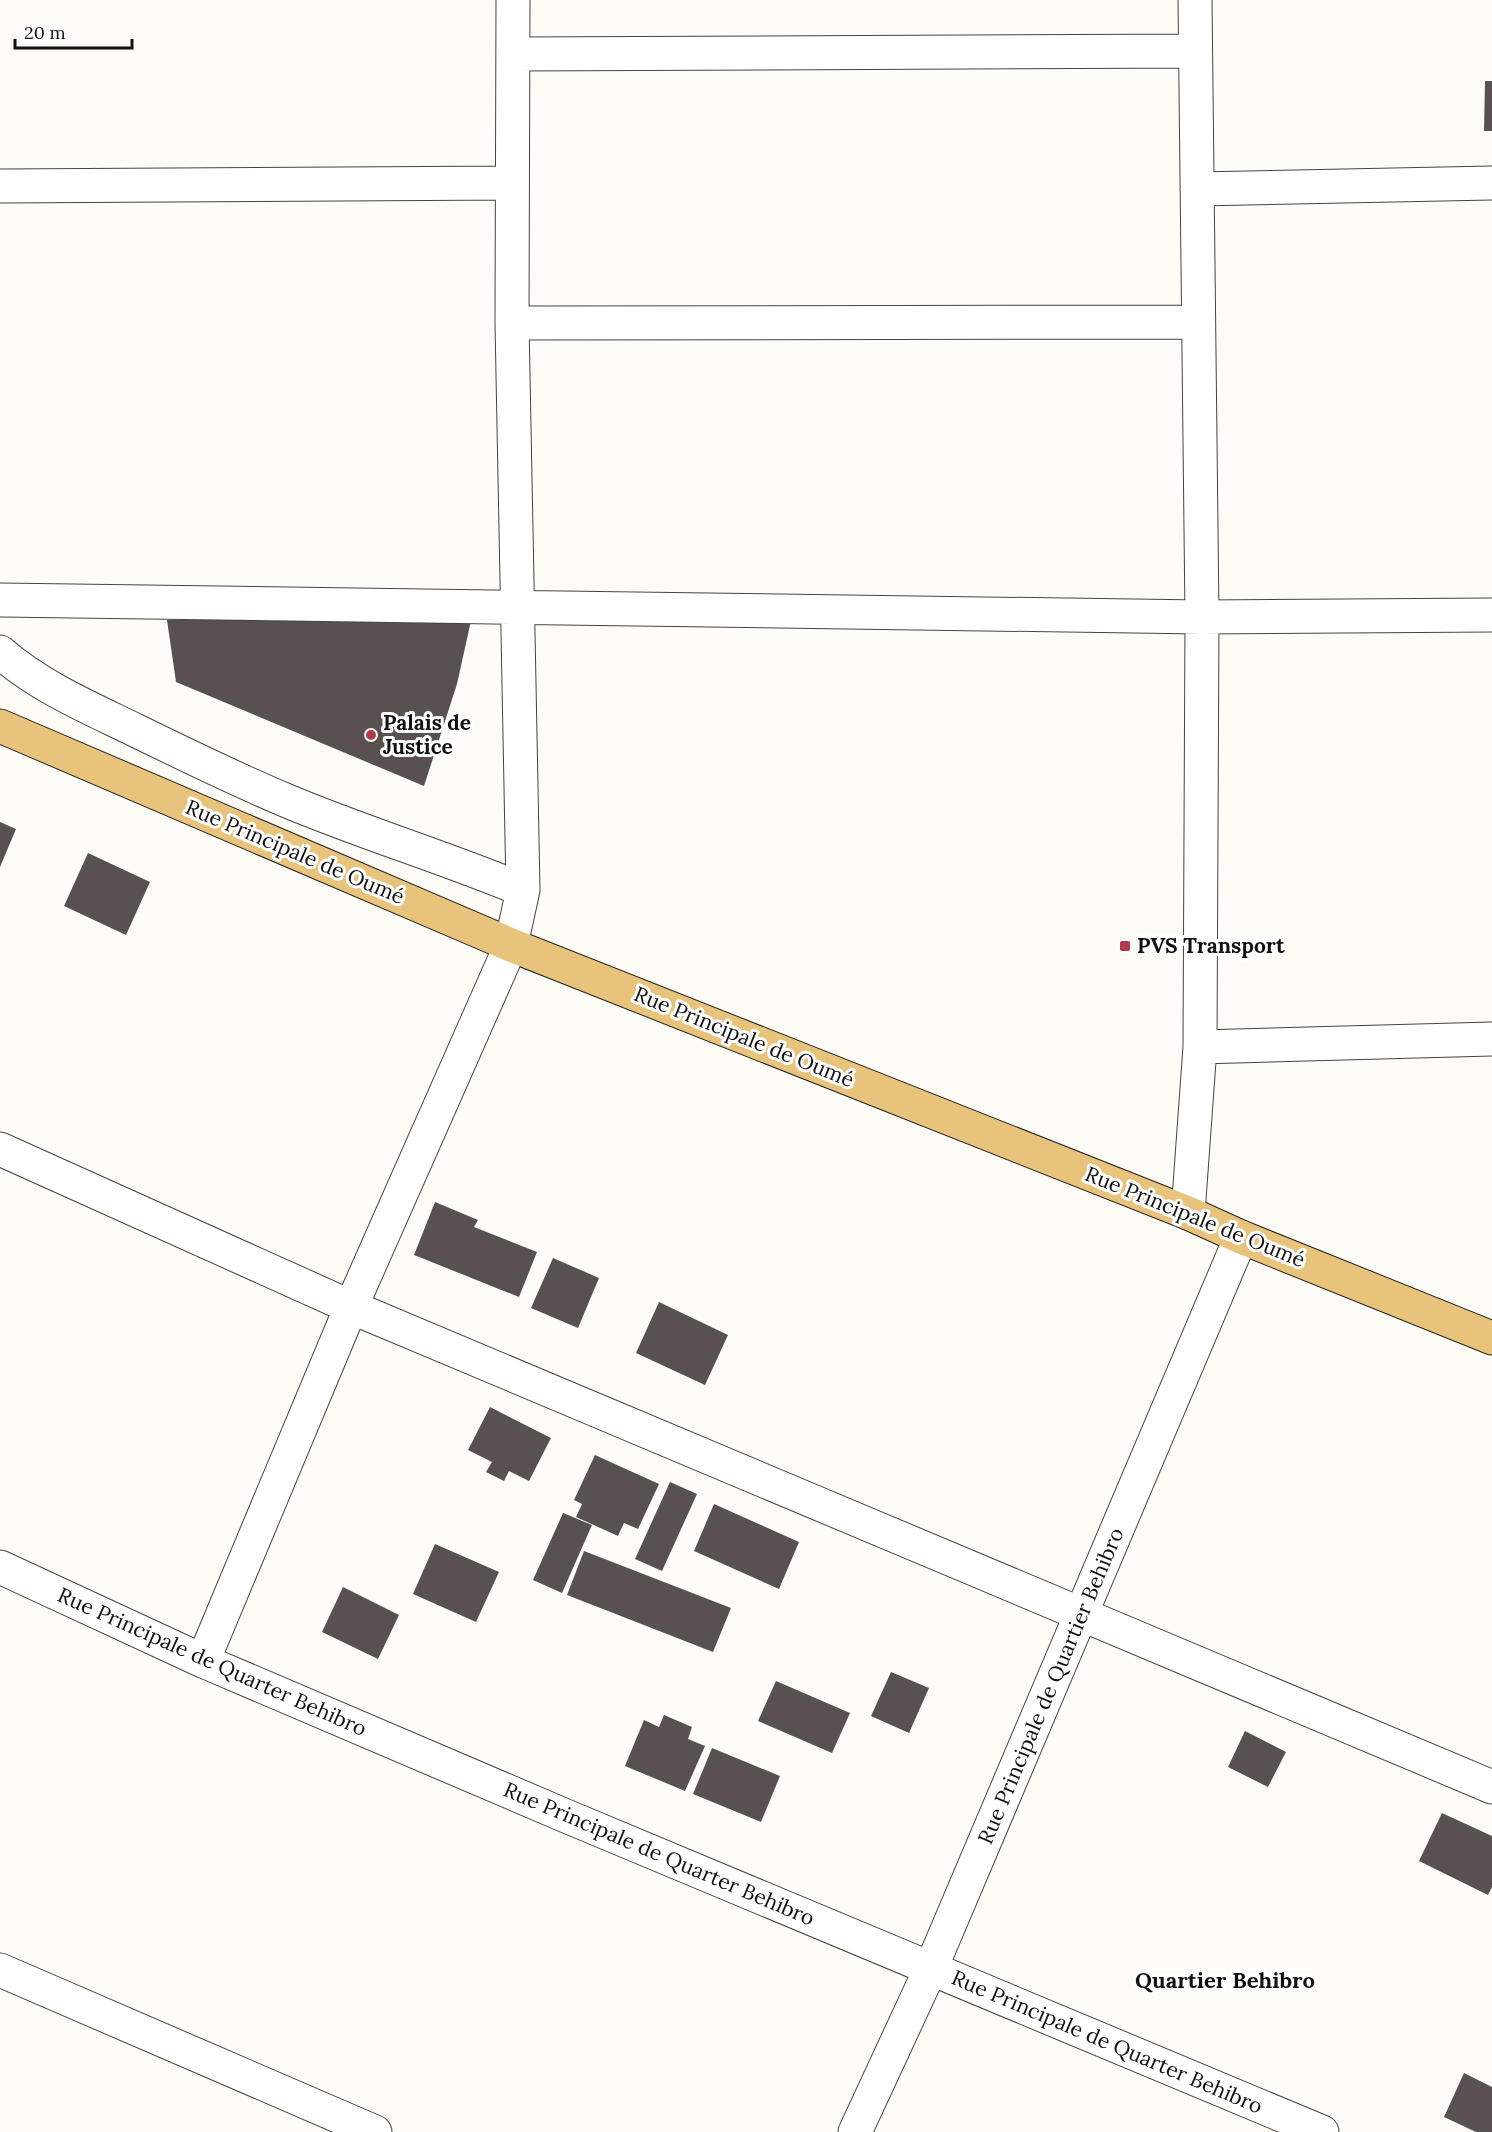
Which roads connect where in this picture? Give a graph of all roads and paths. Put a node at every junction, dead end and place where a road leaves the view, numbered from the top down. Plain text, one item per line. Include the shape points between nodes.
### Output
1 (513, 0) edge
2 (1195, 0) edge
3 (1195, 51) junction
4 (514, 54) junction
5 (512, 183) junction
6 (1492, 183) edge
7 (0, 186) edge
8 (1197, 189) junction
9 (1198, 322) junction
10 (512, 323) junction
11 (0, 600) edge
12 (518, 606) junction
13 (1492, 615) edge
14 (1203, 617) junction
15 (0, 652) edge
16 (0, 726) edge
17 (523, 890) junction
18 (511, 945) junction
19 (1492, 1039) edge
20 (1200, 1047) junction
21 (0, 1149) edge
22 (1188, 1213) junction
23 (1241, 1237) junction
24 (351, 1307) junction
25 (1492, 1338) edge
26 (0, 1567) edge
27 (1082, 1613) junction
28 (203, 1661) junction
29 (1492, 1786) edge
30 (931, 1968) junction
31 (0, 1970) edge
32 (375, 2132) edge
33 (855, 2132) edge
34 (1322, 2132) edge

1 - 4 street
2 - 3 street
3 - 4 street
3 - 8 street
4 - 5 street
5 - 7 street
5 - 10 street
6 - 8 street
8 - 9 street
9 - 10 street
9 - 14 street
10 - 12 street
11 - 12 street
12 - 14 street
12 - 17 street
13 - 14 street
14 - 20 street
15 - 17 street via 22,672 73,700 263,790
16 - 18 main road, Rue Principale de Oumé
17 - 18 street
18 - 22 main road, Rue Principale de Oumé
18 - 24 street
19 - 20 street
20 - 22 street
21 - 24 street
22 - 23 main road, Rue Principale de Oumé
23 - 25 main road, Rue Principale de Oumé
23 - 27 street, Rue Principale de Quartier Behibro
24 - 27 street
24 - 28 street
26 - 28 street, Rue Principale de Quarter Behibro
27 - 29 street
27 - 30 street, Rue Principale de Quartier Behibro
28 - 30 street, Rue Principale de Quarter Behibro
30 - 33 street, Rue Principale de Quartier Behibro
30 - 34 street, Rue Principale de Quarter Behibro
31 - 32 street

